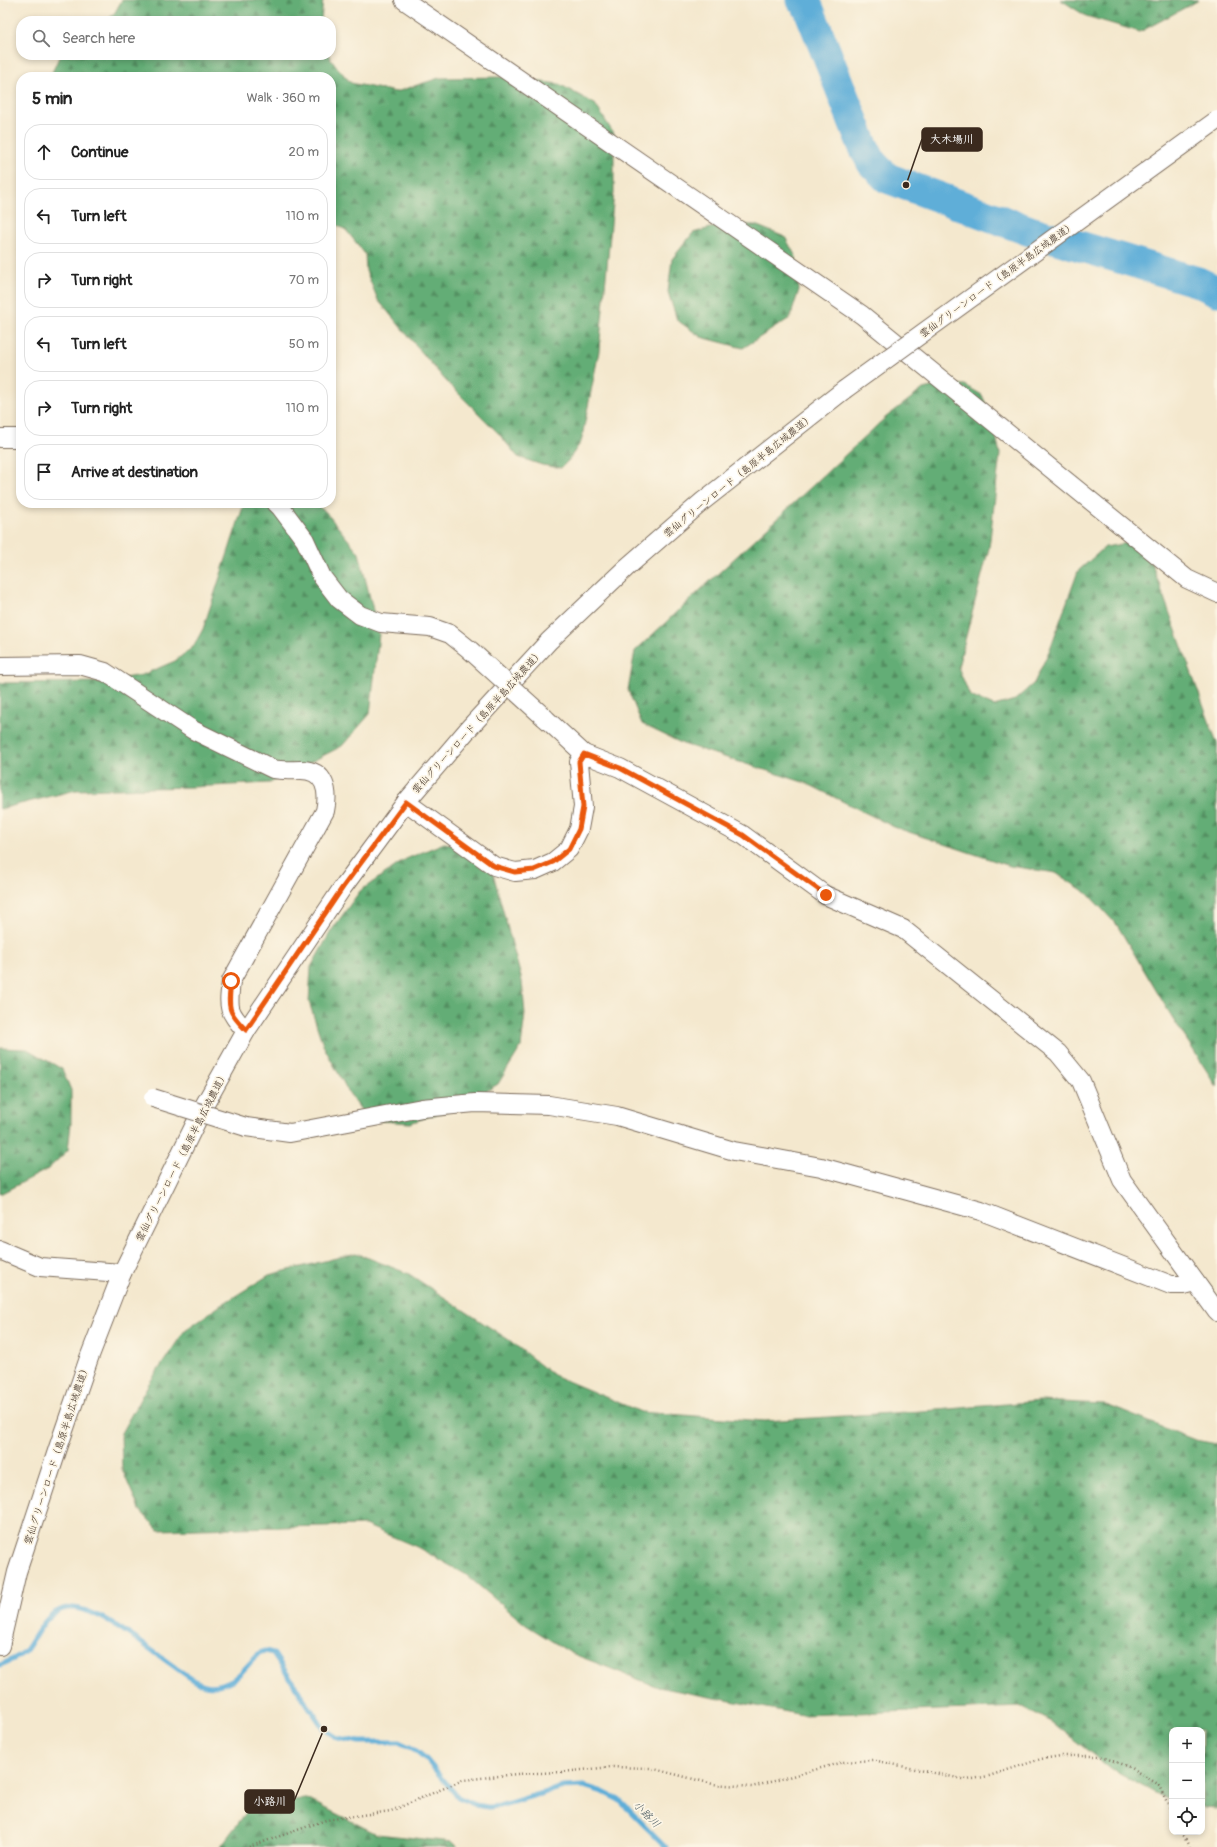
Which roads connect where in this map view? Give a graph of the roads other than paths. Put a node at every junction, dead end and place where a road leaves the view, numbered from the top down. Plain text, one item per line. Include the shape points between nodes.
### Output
1 (404, 0) edge
2 (1217, 120) edge
3 (0, 438) edge
4 (16, 438) edge
5 (281, 508) edge
6 (1217, 593) edge
7 (0, 666) edge
8 (584, 754) junction
9 (406, 802) junction
10 (246, 1030) junction
11 (153, 1098) dead end
12 (0, 1250) edge
13 (122, 1273) junction
14 (1195, 1282) junction
15 (1217, 1312) edge
16 (0, 1646) edge

1 - 6 street via 862,315 1187,579
2 - 9 street, 雲仙グリーンロード（島原半島広域農道）, bridge via 844,390 703,501 626,568 549,641
3 - 4 street
5 - 8 street, bridge via 305,540 322,578 339,598 360,615 381,623 450,634
7 - 10 street via 80,665 105,672 193,730 273,769 285,772 312,772 326,786 326,811 231,981 229,1000 232,1015
8 - 9 street via 579,762 583,807 579,829 569,849 553,862 534,870 515,872 494,866
8 - 14 street via 620,768 743,835 826,895 903,929 1058,1052 1081,1081 1122,1180
9 - 10 street, 雲仙グリーンロード（島原半島広域農道） via 343,887
10 - 13 street, 雲仙グリーンロード（島原半島広域農道） via 205,1104
11 - 14 street, bridge via 246,1127 290,1132 422,1108 475,1103 549,1105 617,1116 734,1151 821,1167 981,1211 1171,1286
12 - 13 street via 40,1266
13 - 16 street, 雲仙グリーンロード（島原半島広域農道） via 89,1358 17,1572
14 - 15 street

